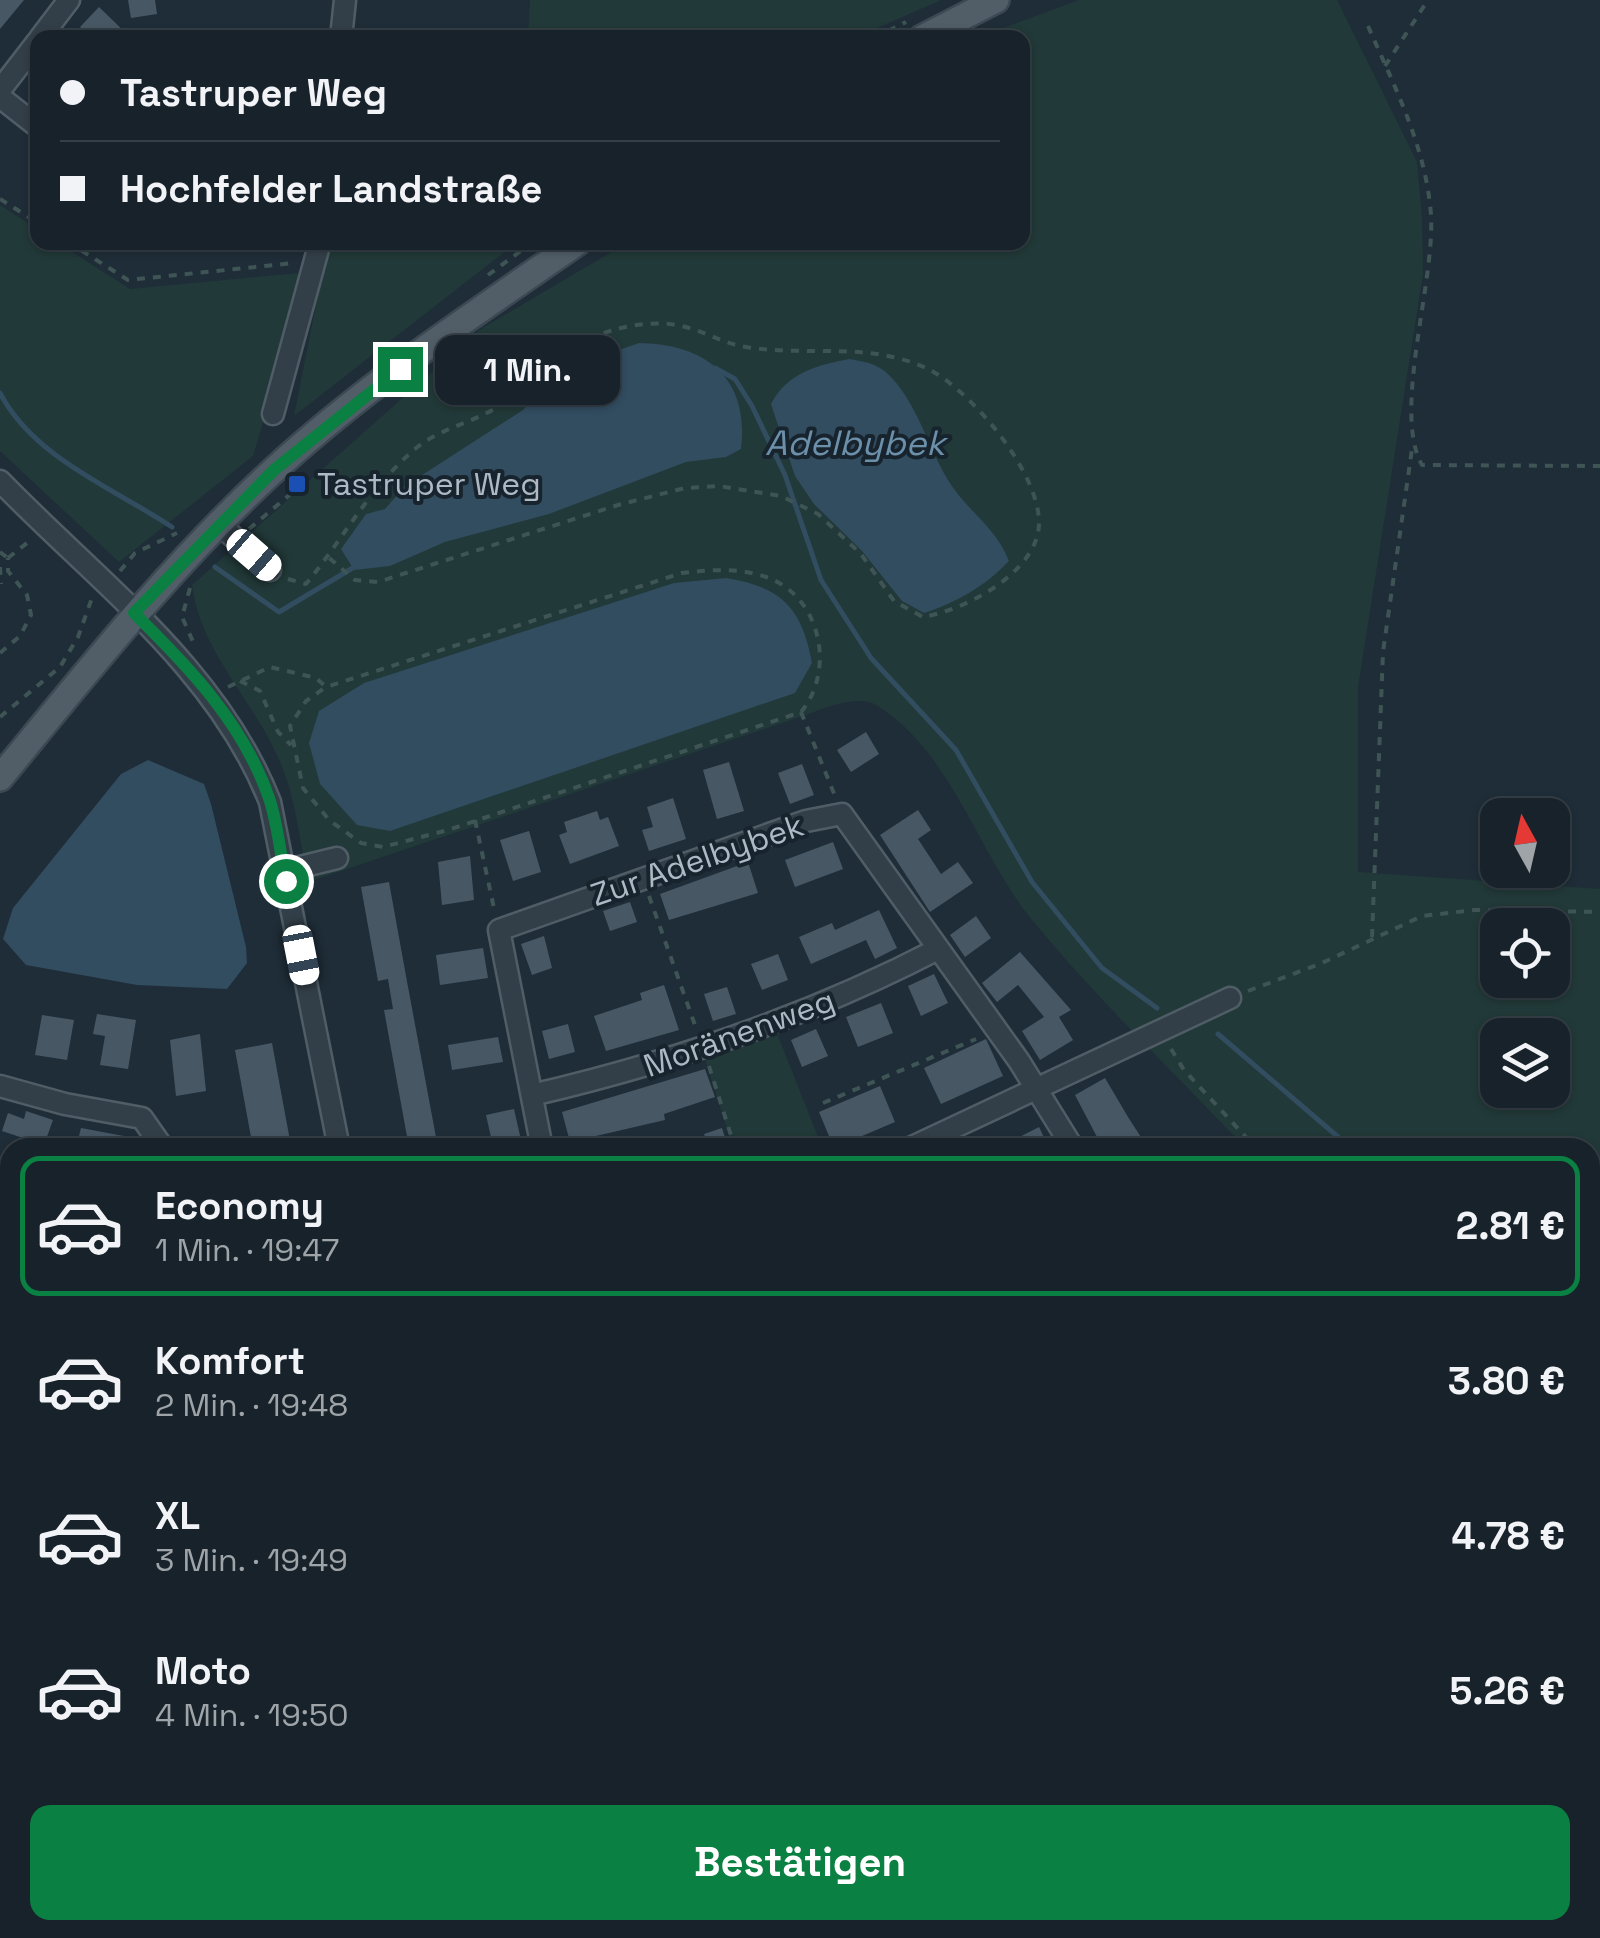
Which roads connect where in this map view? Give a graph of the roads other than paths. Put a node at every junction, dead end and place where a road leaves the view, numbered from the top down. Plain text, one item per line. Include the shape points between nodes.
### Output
1 (68, 0) edge
2 (345, 0) edge
3 (996, 0) edge
4 (46, 30) edge
5 (342, 30) edge
6 (938, 30) edge
7 (30, 52) edge
8 (0, 94) edge
9 (30, 120) edge
10 (567, 250) edge
11 (320, 252) edge
12 (273, 414) dead end
13 (0, 481) edge
14 (228, 532) junction
15 (270, 570) road end
16 (134, 613) junction
17 (0, 778) edge
18 (336, 858) dead end
19 (284, 871) junction
20 (938, 949) junction
21 (1230, 998) road end
22 (0, 1086) edge
23 (1036, 1092) junction
24 (532, 1095) junction
25 (155, 1138) edge
26 (337, 1138) edge
27 (540, 1138) edge
28 (932, 1138) edge
29 (1066, 1138) edge

1 - 4 street
2 - 5 street
3 - 6 main road
7 - 8 street
8 - 9 street
10 - 14 main road via 340,414
11 - 12 street
13 - 16 street
14 - 15 street
14 - 16 main road
16 - 17 main road
16 - 19 street via 230,719 254,760
18 - 19 street
19 - 26 street
20 - 23 street, Zur Adelbybek
20 - 24 street, Moränenweg via 704,1049
20 - 24 street, Zur Adelbybek via 842,814 806,820 642,878 499,930
21 - 23 street
22 - 25 street via 142,1118
23 - 28 street
23 - 29 street, Zur Adelbybek
24 - 27 street

